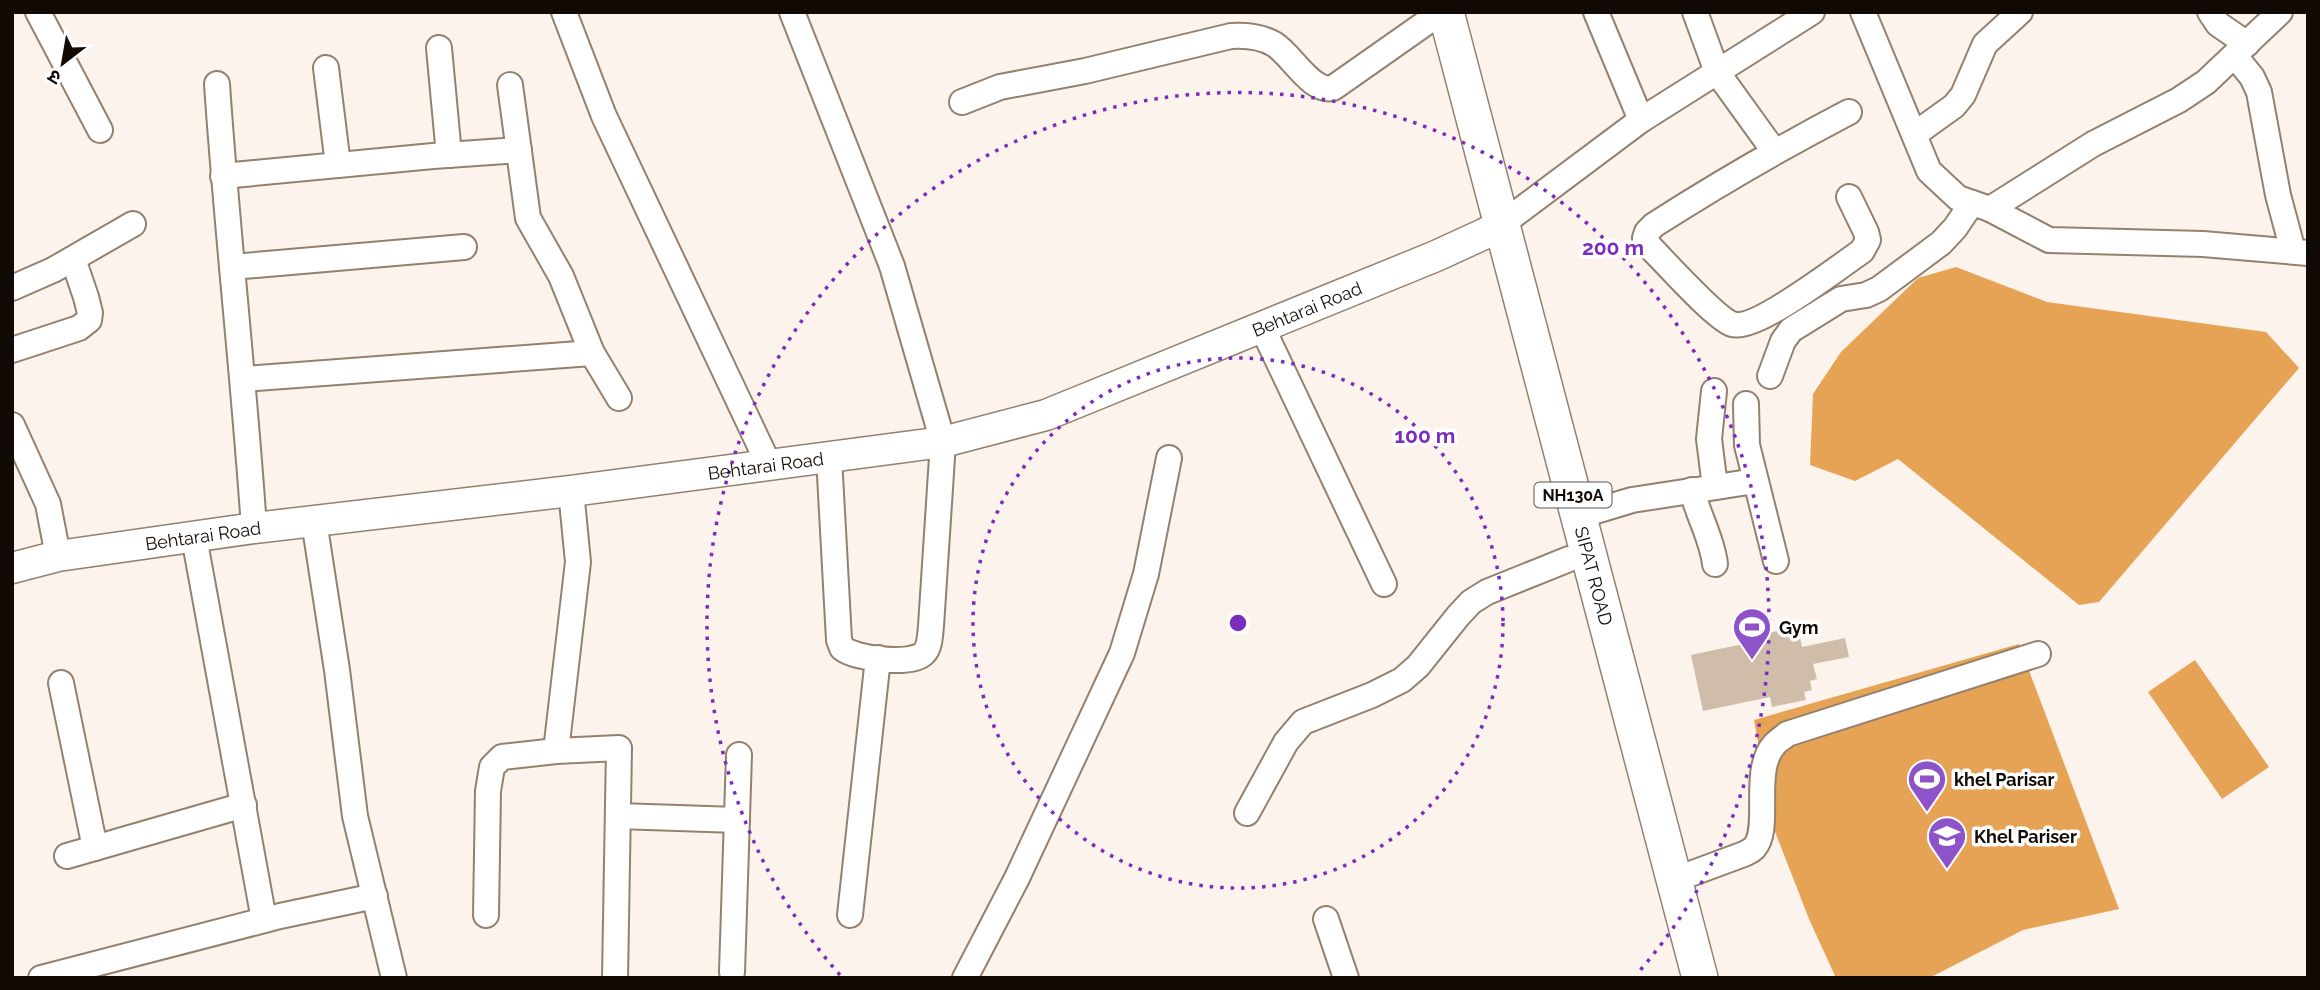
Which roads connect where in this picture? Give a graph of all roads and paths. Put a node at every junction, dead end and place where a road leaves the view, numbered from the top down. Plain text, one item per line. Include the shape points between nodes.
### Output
1 (38, 12) edge
2 (564, 12) edge
3 (792, 12) edge
4 (1596, 12) edge
5 (1695, 12) edge
6 (1812, 12) edge
7 (1863, 12) edge
8 (2020, 12) edge
9 (2210, 12) edge
10 (2280, 12) edge
11 (1433, 15) edge
12 (439, 48) dead end
13 (2241, 50) junction
14 (326, 68) dead end
15 (1717, 72) junction
16 (217, 84) dead end
17 (510, 85) dead end
18 (961, 102) dead end
19 (1849, 112) dead end
20 (1642, 120) junction
21 (100, 130) dead end
22 (1915, 134) junction
23 (519, 150) junction
24 (1774, 151) junction
25 (449, 155) junction
26 (338, 165) junction
27 (223, 176) junction
28 (1849, 197) dead end
29 (1981, 206) junction
30 (133, 224) dead end
31 (1493, 229) junction
32 (2299, 241) edge
33 (464, 247) dead end
34 (72, 258) junction
35 (232, 267) junction
36 (12, 288) edge
37 (1261, 326) junction
38 (12, 350) edge
39 (592, 353) junction
40 (1770, 376) dead end
41 (243, 379) junction
42 (1714, 391) dead end
43 (619, 398) dead end
44 (1746, 404) dead end
45 (12, 425) edge
46 (943, 442) junction
47 (829, 457) junction
48 (1169, 458) dead end
49 (769, 465) junction
50 (1755, 481) junction
51 (1703, 489) junction
52 (571, 491) junction
53 (1579, 516) junction
54 (314, 521) junction
55 (254, 528) junction
56 (194, 537) junction
57 (58, 556) junction
58 (1569, 559) junction
59 (1776, 561) dead end
60 (1715, 564) dead end
61 (12, 568) edge
62 (1384, 584) dead end
63 (2038, 654) dead end
64 (878, 658) junction
65 (61, 683) dead end
66 (556, 751) junction
67 (739, 755) dead end
68 (244, 806) junction
69 (1247, 813) dead end
70 (618, 816) junction
71 (737, 820) junction
72 (95, 848) junction
73 (67, 856) dead end
74 (1674, 880) junction
75 (375, 896) junction
76 (486, 915) dead end
77 (850, 915) dead end
78 (1326, 919) dead end
79 (264, 920) junction
80 (732, 972) dead end
81 (41, 978) edge
82 (394, 978) edge
83 (615, 978) edge
84 (965, 978) edge
85 (1346, 978) edge
86 (1677, 978) edge
87 (1700, 978) edge

1 - 21 street
2 - 49 street via 604,116
3 - 46 street via 892,266
4 - 20 street
5 - 15 street
6 - 15 street
7 - 22 street
8 - 22 street via 1985,44 1954,106
9 - 13 street
10 - 13 street
11 - 18 street via 1328,89 1315,84 1274,44 1245,35 1000,87
11 - 31 highway, SIPAT ROAD / NH130A
12 - 25 street
13 - 29 street via 2179,100
13 - 32 street via 2259,92 2278,195
14 - 26 street
15 - 20 street
15 - 24 street
16 - 27 street
17 - 23 street
19 - 24 street
20 - 31 street
22 - 29 street via 1929,171 1958,198
23 - 25 street
23 - 39 street via 528,218 561,276
24 - 28 street via 1654,225 1645,238 1723,319 1741,326 1757,320 1862,251 1868,240
25 - 26 street
26 - 27 street
27 - 35 street
29 - 32 street via 2049,240
29 - 40 street via 1879,289 1841,299 1791,330
30 - 34 street
31 - 37 main road, Behtarai Road
31 - 53 highway, SIPAT ROAD / NH130A
31 - 58 highway, SIPAT ROAD / NH130A
33 - 35 street
34 - 36 street
34 - 38 street via 89,320 79,328
35 - 41 street
37 - 46 main road, Behtarai Road via 1046,415
37 - 62 street
39 - 41 street
39 - 43 street
41 - 55 street
42 - 51 street
44 - 50 street via 1747,445
45 - 57 street via 48,504
46 - 47 main road, Behtarai Road
46 - 64 street via 927,649 915,659
47 - 49 main road, Behtarai Road
47 - 64 street via 839,640 850,654
48 - 84 street via 1146,574 1122,653
49 - 52 main road, Behtarai Road
50 - 51 street
50 - 59 street
51 - 53 street via 1632,500
51 - 60 street via 1696,507
52 - 54 main road, Behtarai Road
52 - 66 street via 578,562
53 - 74 highway, SIPAT ROAD / NH130A
54 - 55 main road, Behtarai Road
54 - 75 street via 355,816
55 - 56 main road, Behtarai Road
56 - 57 main road, Behtarai Road
56 - 68 street
57 - 61 main road, Behtarai Road
58 - 69 street via 1471,602 1402,680 1303,722 1286,742
58 - 86 highway, SIPAT ROAD / NH130A
63 - 74 street via 1787,734 1773,746 1767,761 1760,786 1760,836 1755,848
64 - 77 street
65 - 72 street
66 - 70 street via 619,748
66 - 76 street via 502,757 492,767
67 - 71 street
68 - 72 street
68 - 79 street
70 - 71 street
70 - 83 street
71 - 80 street
72 - 73 street
74 - 87 highway, SIPAT ROAD / NH130A
75 - 79 street
75 - 82 street
78 - 85 street
79 - 81 street

